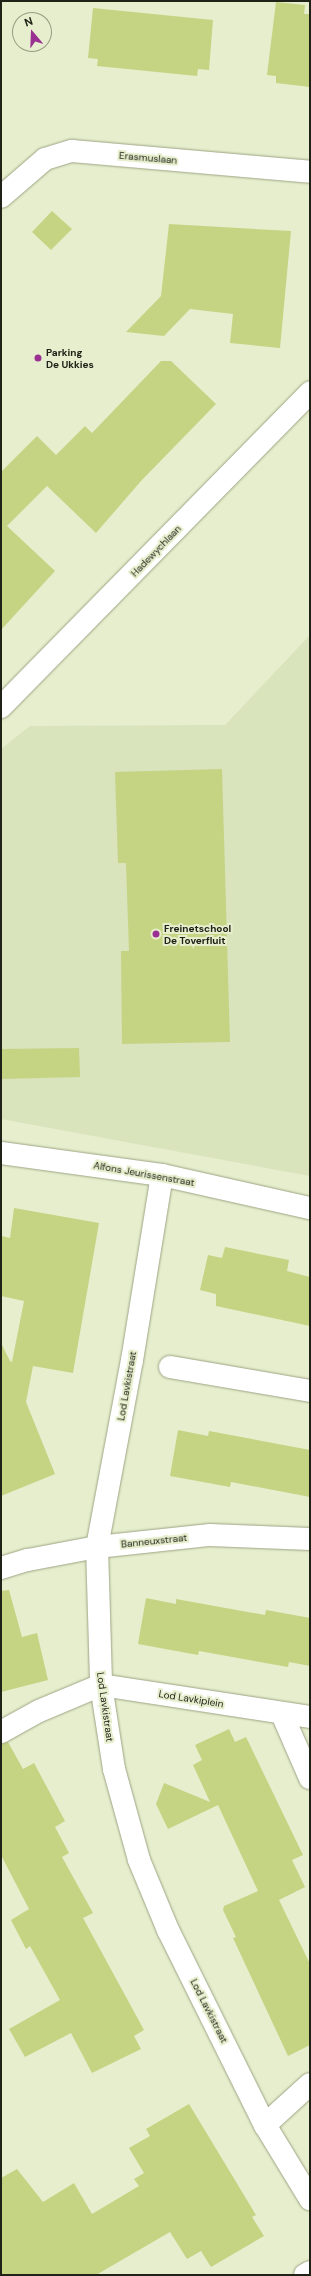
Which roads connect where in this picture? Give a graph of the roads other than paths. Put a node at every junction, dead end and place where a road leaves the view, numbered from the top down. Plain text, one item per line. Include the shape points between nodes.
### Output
1 (310, 172) edge
2 (1, 197) edge
3 (310, 393) edge
4 (1, 707) edge
5 (1, 1153) edge
6 (162, 1175) junction
7 (310, 1208) edge
8 (170, 1367) dead end
9 (310, 1391) edge
10 (310, 1539) edge
11 (97, 1547) junction
12 (1, 1568) edge
13 (101, 1685) junction
14 (282, 1714) junction
15 (310, 1717) edge
16 (1, 1732) edge
17 (310, 1778) edge
18 (310, 2084) edge
19 (266, 2125) junction
20 (310, 2199) edge
21 (310, 2272) edge
22 (304, 2275) edge

1 - 2 street, Erasmuslaan via 72,150 44,159
3 - 4 street, Hadewychlaan
5 - 6 street, Alfons Jeurissenstraat
6 - 7 street, Alfons Jeurissenstraat
6 - 11 street, Lod Lavkistraat via 132,1360
8 - 9 street
10 - 11 street, Banneuxstraat via 210,1535
11 - 12 street, Banneuxstraat via 28,1560
11 - 13 street, Lod Lavkistraat
13 - 14 street, Lod Lavkiplein
13 - 16 street
13 - 19 street, Lod Lavkistraat via 114,1769 139,1860 168,1930
14 - 15 street, Lod Lavkiplein
14 - 17 street
18 - 19 street
19 - 20 street, Lod Lavkistraat
21 - 22 street

